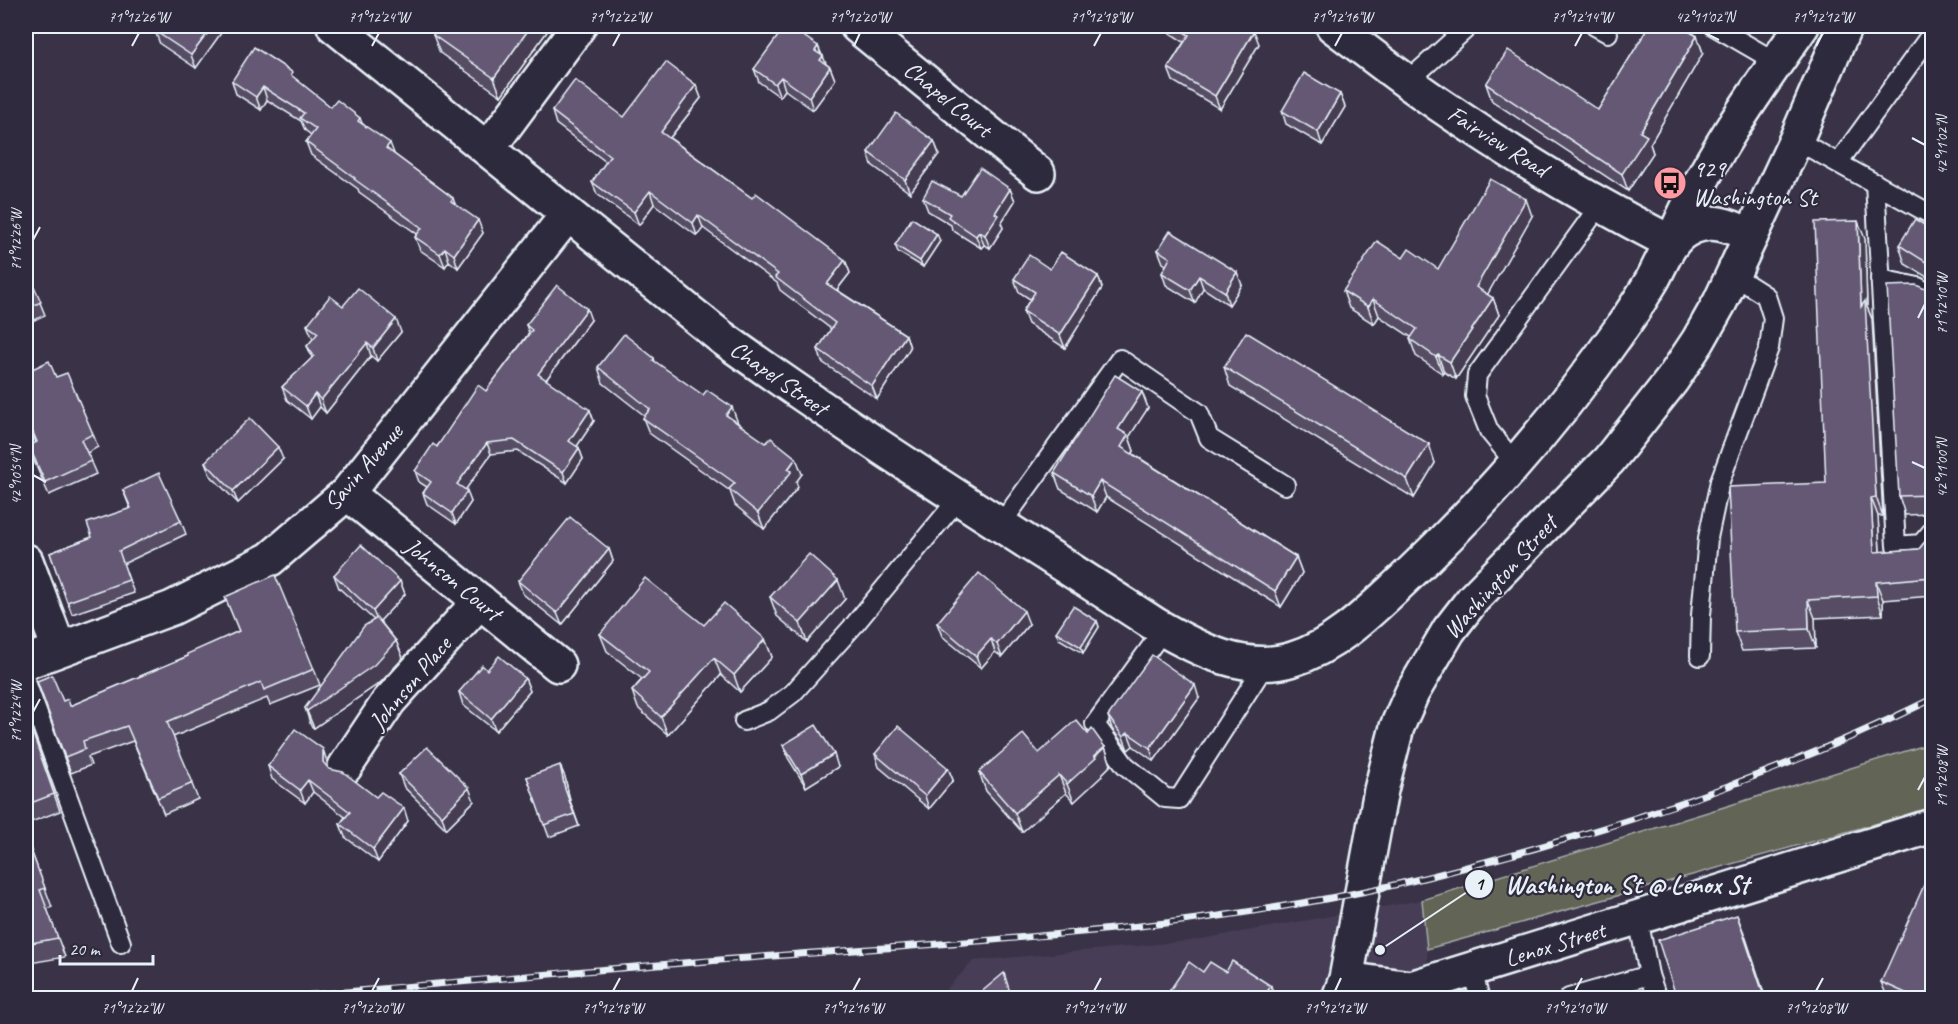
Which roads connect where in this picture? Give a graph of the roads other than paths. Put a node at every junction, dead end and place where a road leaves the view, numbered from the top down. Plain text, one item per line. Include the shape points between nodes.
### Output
1 (334, 26) edge
2 (579, 26) edge
3 (857, 26) edge
4 (1333, 26) edge
5 (1469, 26) edge
6 (1714, 26) edge
7 (1802, 26) edge
8 (1845, 26) edge
9 (1932, 33) edge
10 (1776, 63) junction
11 (1407, 82) junction
12 (1796, 140) junction
13 (488, 149) junction
14 (1838, 163) junction
15 (1038, 173) dead end
16 (1875, 183) junction
17 (1600, 205) junction
18 (568, 214) junction
19 (1932, 215) edge
20 (1751, 236) junction
21 (1672, 243) junction
22 (1733, 275) junction
23 (1880, 279) junction
24 (1932, 296) edge
25 (1515, 464) junction
26 (1285, 485) dead end
27 (347, 493) junction
28 (959, 498) junction
29 (1001, 524) junction
30 (1932, 531) edge
31 (26, 561) edge
32 (480, 601) junction
33 (1164, 629) junction
34 (59, 649) junction
35 (1700, 657) dead end
36 (26, 662) edge
37 (1266, 663) junction
38 (558, 665) dead end
39 (26, 682) edge
40 (744, 721) dead end
41 (345, 768) dead end
42 (1932, 826) edge
43 (1638, 918) junction
44 (121, 943) dead end
45 (1649, 975) junction
46 (1476, 984) edge
47 (1342, 989) edge
48 (1569, 999) edge
49 (1657, 999) edge

1 - 13 main road, Chapel Street
2 - 13 main road
3 - 15 main road, Chapel Court
4 - 11 main road, Fairview Road
5 - 11 lane
6 - 10 lane
7 - 10 main road
8 - 12 main road, Washington Street
9 - 14 lane
10 - 21 main road via 1702,177
11 - 17 main road, Fairview Road
12 - 14 lane
12 - 20 main road, Washington Street
13 - 18 main road, Chapel Street
14 - 16 lane
16 - 19 lane
16 - 23 lane
17 - 21 main road, Fairview Road
17 - 25 lane via 1478,375 1475,396 1489,430
18 - 27 main road, Savin Avenue
18 - 28 main road, Chapel Street via 721,337
20 - 21 main road via 1716,222 1699,224
20 - 22 main road, Washington Street
21 - 25 main road via 1624,325 1556,417
22 - 35 lane via 1766,296 1773,318 1769,348 1720,482 1708,538
22 - 47 main road, Washington Street via 1698,341 1643,419 1609,460 1473,599 1449,630 1412,693 1397,727 1381,790
23 - 24 lane via 1918,286
23 - 30 lane via 1896,546 1921,544
25 - 37 main road via 1420,564 1346,631 1292,659
26 - 29 lane via 1209,438 1199,413 1120,359
27 - 32 main road, Johnson Court
27 - 34 main road, Savin Avenue via 270,559 171,608
28 - 29 main road, Chapel Street
28 - 40 lane via 793,693 769,711
29 - 33 main road, Chapel Street
31 - 34 main road
32 - 38 main road, Johnson Court
32 - 41 main road, Johnson Place via 389,701
33 - 37 main road, Chapel Street via 1214,654
33 - 37 lane via 1095,724 1125,765 1165,798 1179,799
34 - 36 main road, Savin Avenue
39 - 44 lane
42 - 43 main road, Lenox Street
43 - 45 lane
43 - 46 main road, Lenox Street
45 - 48 lane
45 - 49 lane
46 - 47 main road, Lenox Street

